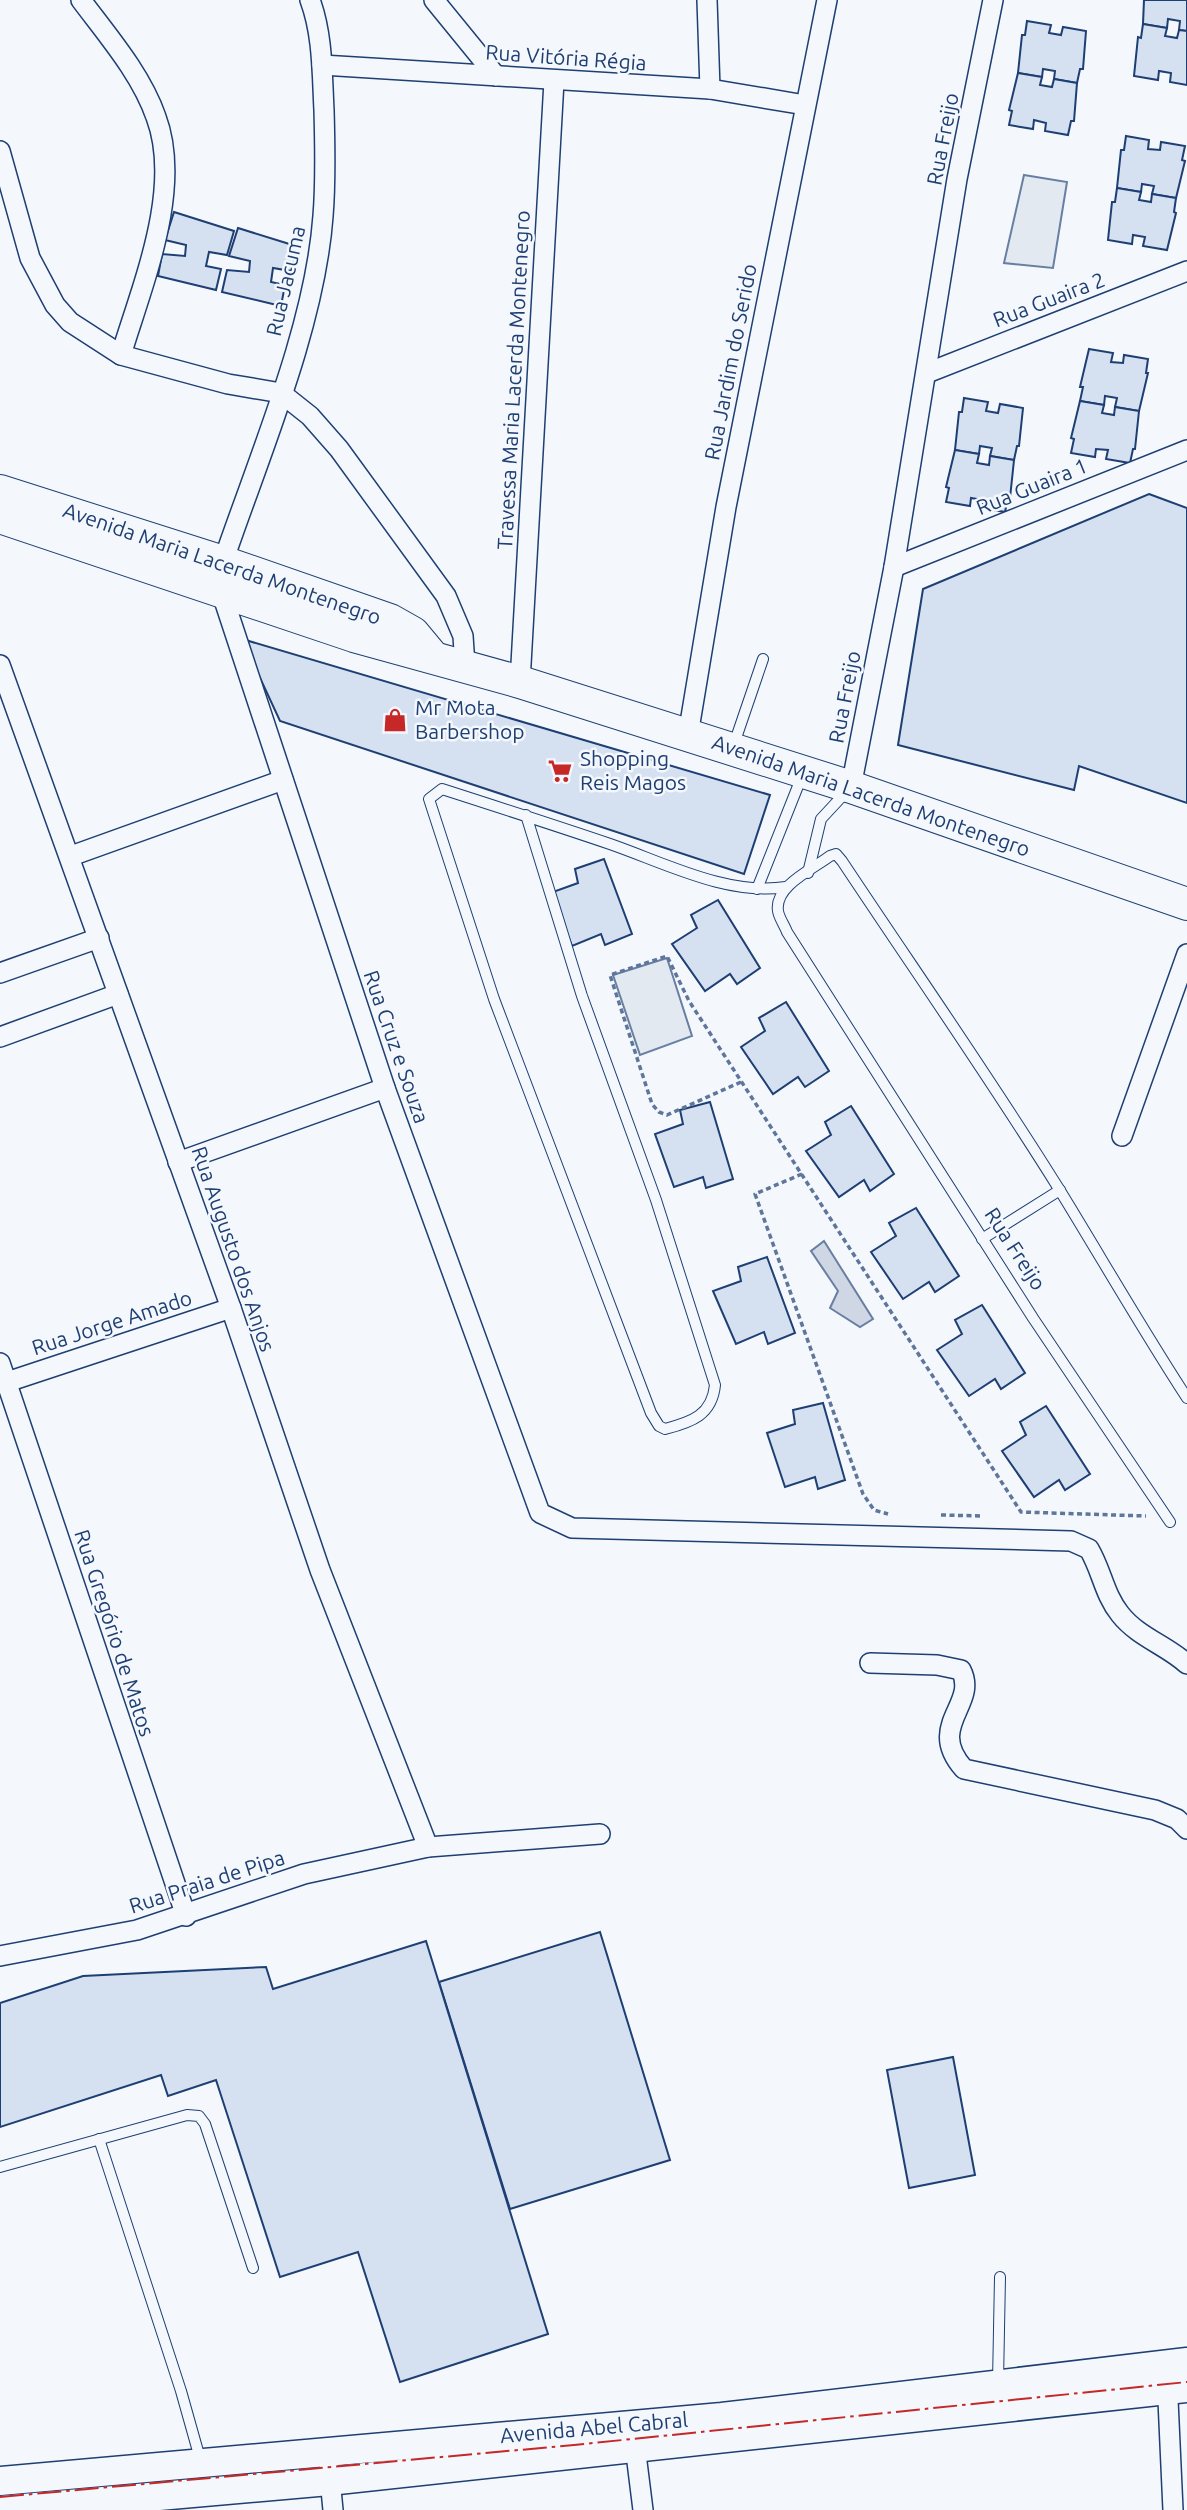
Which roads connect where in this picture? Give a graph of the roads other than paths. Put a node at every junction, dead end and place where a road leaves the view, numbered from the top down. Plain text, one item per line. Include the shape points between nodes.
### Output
1 (81, 0) edge
2 (310, 0) edge
3 (434, 0) edge
4 (707, 0) edge
5 (827, 0) edge
6 (993, 0) edge
7 (322, 65) junction
8 (496, 76) junction
9 (554, 81) junction
10 (710, 89) junction
11 (805, 105) junction
12 (0, 151) edge
13 (1187, 271) edge
14 (121, 355) junction
15 (927, 373) junction
16 (281, 393) junction
17 (1187, 450) edge
18 (0, 491) edge
19 (0, 517) edge
20 (894, 567) junction
21 (222, 577) junction
22 (763, 659) dead end
23 (466, 666) junction
24 (2, 676) edge
25 (520, 682) junction
26 (688, 735) junction
27 (732, 750) junction
28 (803, 773) junction
29 (283, 780) junction
30 (851, 787) junction
31 (526, 815) junction
32 (71, 856) junction
33 (808, 873) junction
34 (786, 887) junction
35 (757, 889) junction
36 (1187, 904) edge
37 (99, 938) junction
38 (1187, 954) edge
39 (0, 973) edge
40 (118, 994) junction
41 (0, 1037) edge
42 (385, 1088) junction
43 (1122, 1136) dead end
44 (178, 1162) junction
45 (1060, 1190) junction
46 (982, 1240) junction
47 (231, 1308) junction
48 (3, 1372) edge
49 (1187, 1398) edge
50 (1168, 1520) road end
51 (870, 1663) dead end
52 (1187, 1664) edge
53 (1184, 1819) edge
54 (600, 1834) dead end
55 (428, 1847) junction
56 (186, 1916) junction
57 (0, 1956) edge
58 (99, 2139) junction
59 (0, 2167) edge
60 (253, 2268) dead end
61 (1000, 2277) dead end
62 (1177, 2376) edge
63 (998, 2396) junction
64 (633, 2436) junction
65 (201, 2463) junction
66 (329, 2467) junction
67 (0, 2482) edge
68 (1, 2510) edge
69 (333, 2510) edge
70 (643, 2510) edge
71 (1173, 2510) edge

1 - 14 street via 138,81 156,116 165,153 153,250
2 - 7 street, Rua Jacuma
3 - 8 street
4 - 10 street
5 - 11 street, Rua Jardim do Serido
6 - 15 street, Rua Freijo via 957,179
7 - 8 street, Rua Vitória Régia
7 - 16 street, Rua Jacuma via 323,218 308,306
8 - 9 street, Rua Vitória Régia
9 - 10 street, Rua Vitória Régia
9 - 25 street, Travessa Maria Lacerda Montenegro
10 - 11 street, Rua Vitória Régia
11 - 26 street, Rua Jardim do Serido via 726,507
12 - 14 street via 30,258 55,306 69,322
13 - 15 street, Rua Guaira 2
14 - 16 street
15 - 20 street, Rua Freijo
16 - 21 street, Rua Jacuma
16 - 23 street via 310,416 339,449 446,596 463,636
17 - 20 street, Rua Guaira 1
18 - 21 main road, Avenida Maria Lacerda Montenegro
19 - 21 main road, Avenida Maria Lacerda Montenegro
20 - 30 street, Rua Freijo
21 - 23 main road, Avenida Maria Lacerda Montenegro via 390,620 413,633 433,657
21 - 29 street, Rua Cruz e Souza
22 - 27 lane
23 - 25 main road, Avenida Maria Lacerda Montenegro
24 - 32 street, Rua Augusto dos Anjos
25 - 26 main road, Avenida Maria Lacerda Montenegro
26 - 27 main road, Avenida Maria Lacerda Montenegro
27 - 28 main road, Avenida Maria Lacerda Montenegro
28 - 30 main road, Avenida Maria Lacerda Montenegro
28 - 35 lane
29 - 32 street
29 - 42 street, Rua Cruz e Souza
30 - 33 lane via 821,819
30 - 36 main road, Avenida Maria Lacerda Montenegro
31 - 31 lane via 442,789 429,799 494,999 651,1413 665,1429 701,1414 713,1401 715,1385 656,1200 582,996
31 - 35 lane via 726,884
32 - 37 street, Rua Augusto dos Anjos
33 - 34 lane
33 - 45 lane via 830,856 836,854 842,861
34 - 35 lane
34 - 46 lane, Rua Freijo via 778,912 788,932
37 - 39 street
37 - 40 street, Rua Augusto dos Anjos
38 - 43 street
40 - 41 street
40 - 44 street, Rua Augusto dos Anjos
42 - 44 street
42 - 52 street, Rua Cruz e Souza via 540,1513 572,1528 1071,1541 1089,1549 1101,1583 1122,1617
44 - 47 street, Rua Augusto dos Anjos
45 - 46 lane
45 - 49 lane
46 - 50 lane, Rua Freijo
47 - 48 street, Rua Jorge Amado
47 - 55 street, Rua Augusto dos Anjos via 320,1570
48 - 56 street, Rua Gregório de Matos
51 - 53 street via 961,1670 967,1680 948,1738 952,1756 964,1769
54 - 55 street, Rua Praia de Pipa
55 - 56 street, Rua Praia de Pipa via 304,1874
56 - 57 street, Rua Praia de Pipa
58 - 59 lane
58 - 60 lane via 187,2115 199,2116
58 - 65 lane
61 - 63 lane
62 - 63 main road, Avenida Abel Cabral
62 - 71 street
63 - 64 main road, Avenida Abel Cabral via 722,2417
64 - 66 main road, Avenida Abel Cabral
64 - 70 street
65 - 66 main road, Avenida Abel Cabral
65 - 67 main road, Avenida Abel Cabral
66 - 68 main road, Avenida Abel Cabral
66 - 69 street

